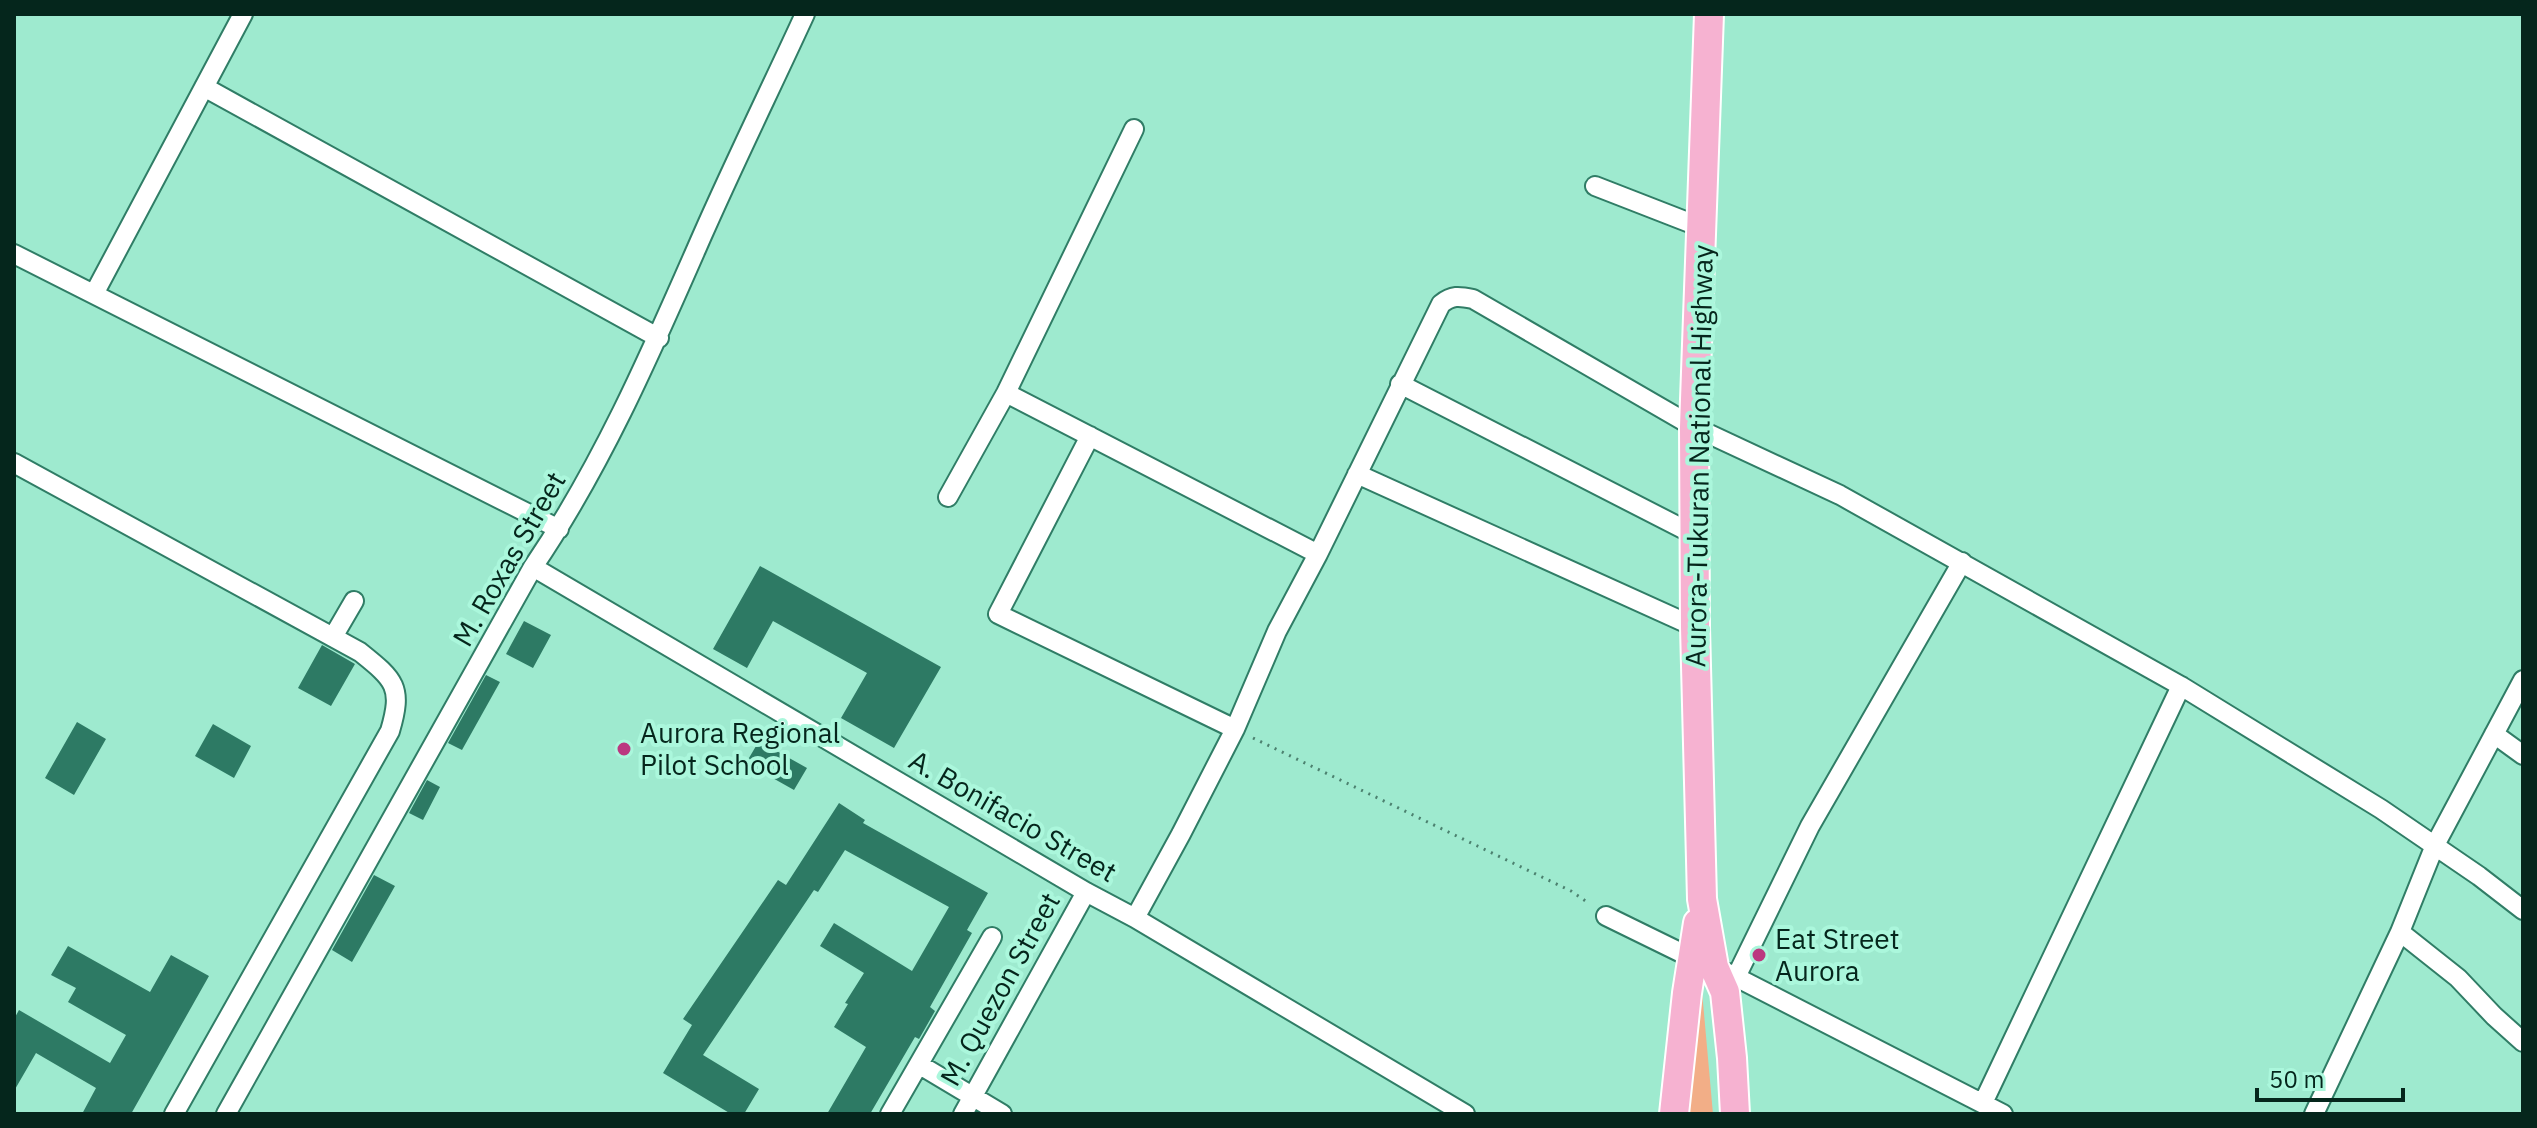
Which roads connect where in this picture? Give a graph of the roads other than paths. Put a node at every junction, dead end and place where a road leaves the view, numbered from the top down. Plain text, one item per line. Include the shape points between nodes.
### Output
1 (805, 14) edge
2 (1709, 14) edge
3 (235, 17) edge
4 (204, 87) junction
5 (1134, 129) dead end
6 (1595, 186) dead end
7 (1703, 228) junction
8 (14, 254) edge
9 (94, 294) junction
10 (659, 338) junction
11 (1400, 384) junction
12 (1006, 393) junction
13 (1694, 427) junction
14 (1090, 436) junction
15 (14, 463) edge
16 (1357, 474) junction
17 (948, 497) dead end
18 (559, 529) junction
19 (1693, 534) junction
20 (1318, 554) junction
21 (1962, 562) junction
22 (533, 567) junction
23 (354, 601) dead end
24 (1695, 627) junction
25 (333, 637) junction
26 (2523, 680) edge
27 (2181, 686) junction
28 (1235, 729) junction
29 (2494, 734) junction
30 (2523, 755) edge
31 (2435, 845) junction
32 (1086, 892) junction
33 (2523, 910) edge
34 (1606, 916) road end
35 (1135, 918) junction
36 (2400, 932) junction
37 (992, 937) dead end
38 (1714, 968) junction
39 (2523, 1042) edge
40 (920, 1065) junction
41 (972, 1097) junction
42 (1983, 1103) junction
43 (232, 1112) edge
44 (174, 1114) edge
45 (890, 1114) edge
46 (963, 1114) edge
47 (1002, 1114) edge
48 (1465, 1114) edge
49 (1674, 1114) edge
50 (1735, 1114) edge
51 (2003, 1114) edge
52 (2314, 1114) edge

1 - 10 street, M. Roxas Street
2 - 7 highway, Aurora-Tukuran National Highway
3 - 4 street
4 - 9 street
4 - 10 street
5 - 12 street
6 - 7 street
7 - 13 highway, Aurora-Tukuran National Highway
8 - 9 street
9 - 18 street
10 - 18 street, M. Roxas Street
11 - 13 street via 1441,304 1460,296
11 - 16 street
11 - 19 street
12 - 14 street
12 - 17 street
13 - 19 highway, Aurora-Tukuran National Highway
13 - 21 street via 1840,495
14 - 20 street
14 - 28 street via 998,614
15 - 25 street
16 - 20 street
16 - 24 street
18 - 22 street, M. Roxas Street
19 - 24 highway, Aurora-Tukuran National Highway
20 - 28 street via 1277,631
21 - 27 street
21 - 38 street via 1810,826
22 - 32 street, A. Bonifacio Street
22 - 43 street, M. Roxas Street
23 - 25 street
24 - 38 highway, Aurora-Tukuran National Highway via 1702,899
25 - 44 street via 384,671 395,689 398,705 390,731
26 - 29 street
27 - 31 street
27 - 42 street
28 - 35 street
29 - 30 street
29 - 31 street
31 - 33 street
31 - 36 street
32 - 35 street, A. Bonifacio Street
32 - 41 street, M. Quezon Street
34 - 38 street
35 - 48 street, A. Bonifacio Street
36 - 39 street via 2458,978
36 - 52 street
37 - 40 street
38 - 42 street
38 - 49 highway, Aurora-Tukuran National Highway
38 - 50 highway, Aurora-Tukuran National Highway via 1725,992
40 - 41 street
40 - 45 street
41 - 46 street, M. Quezon Street
41 - 47 street
42 - 51 street

